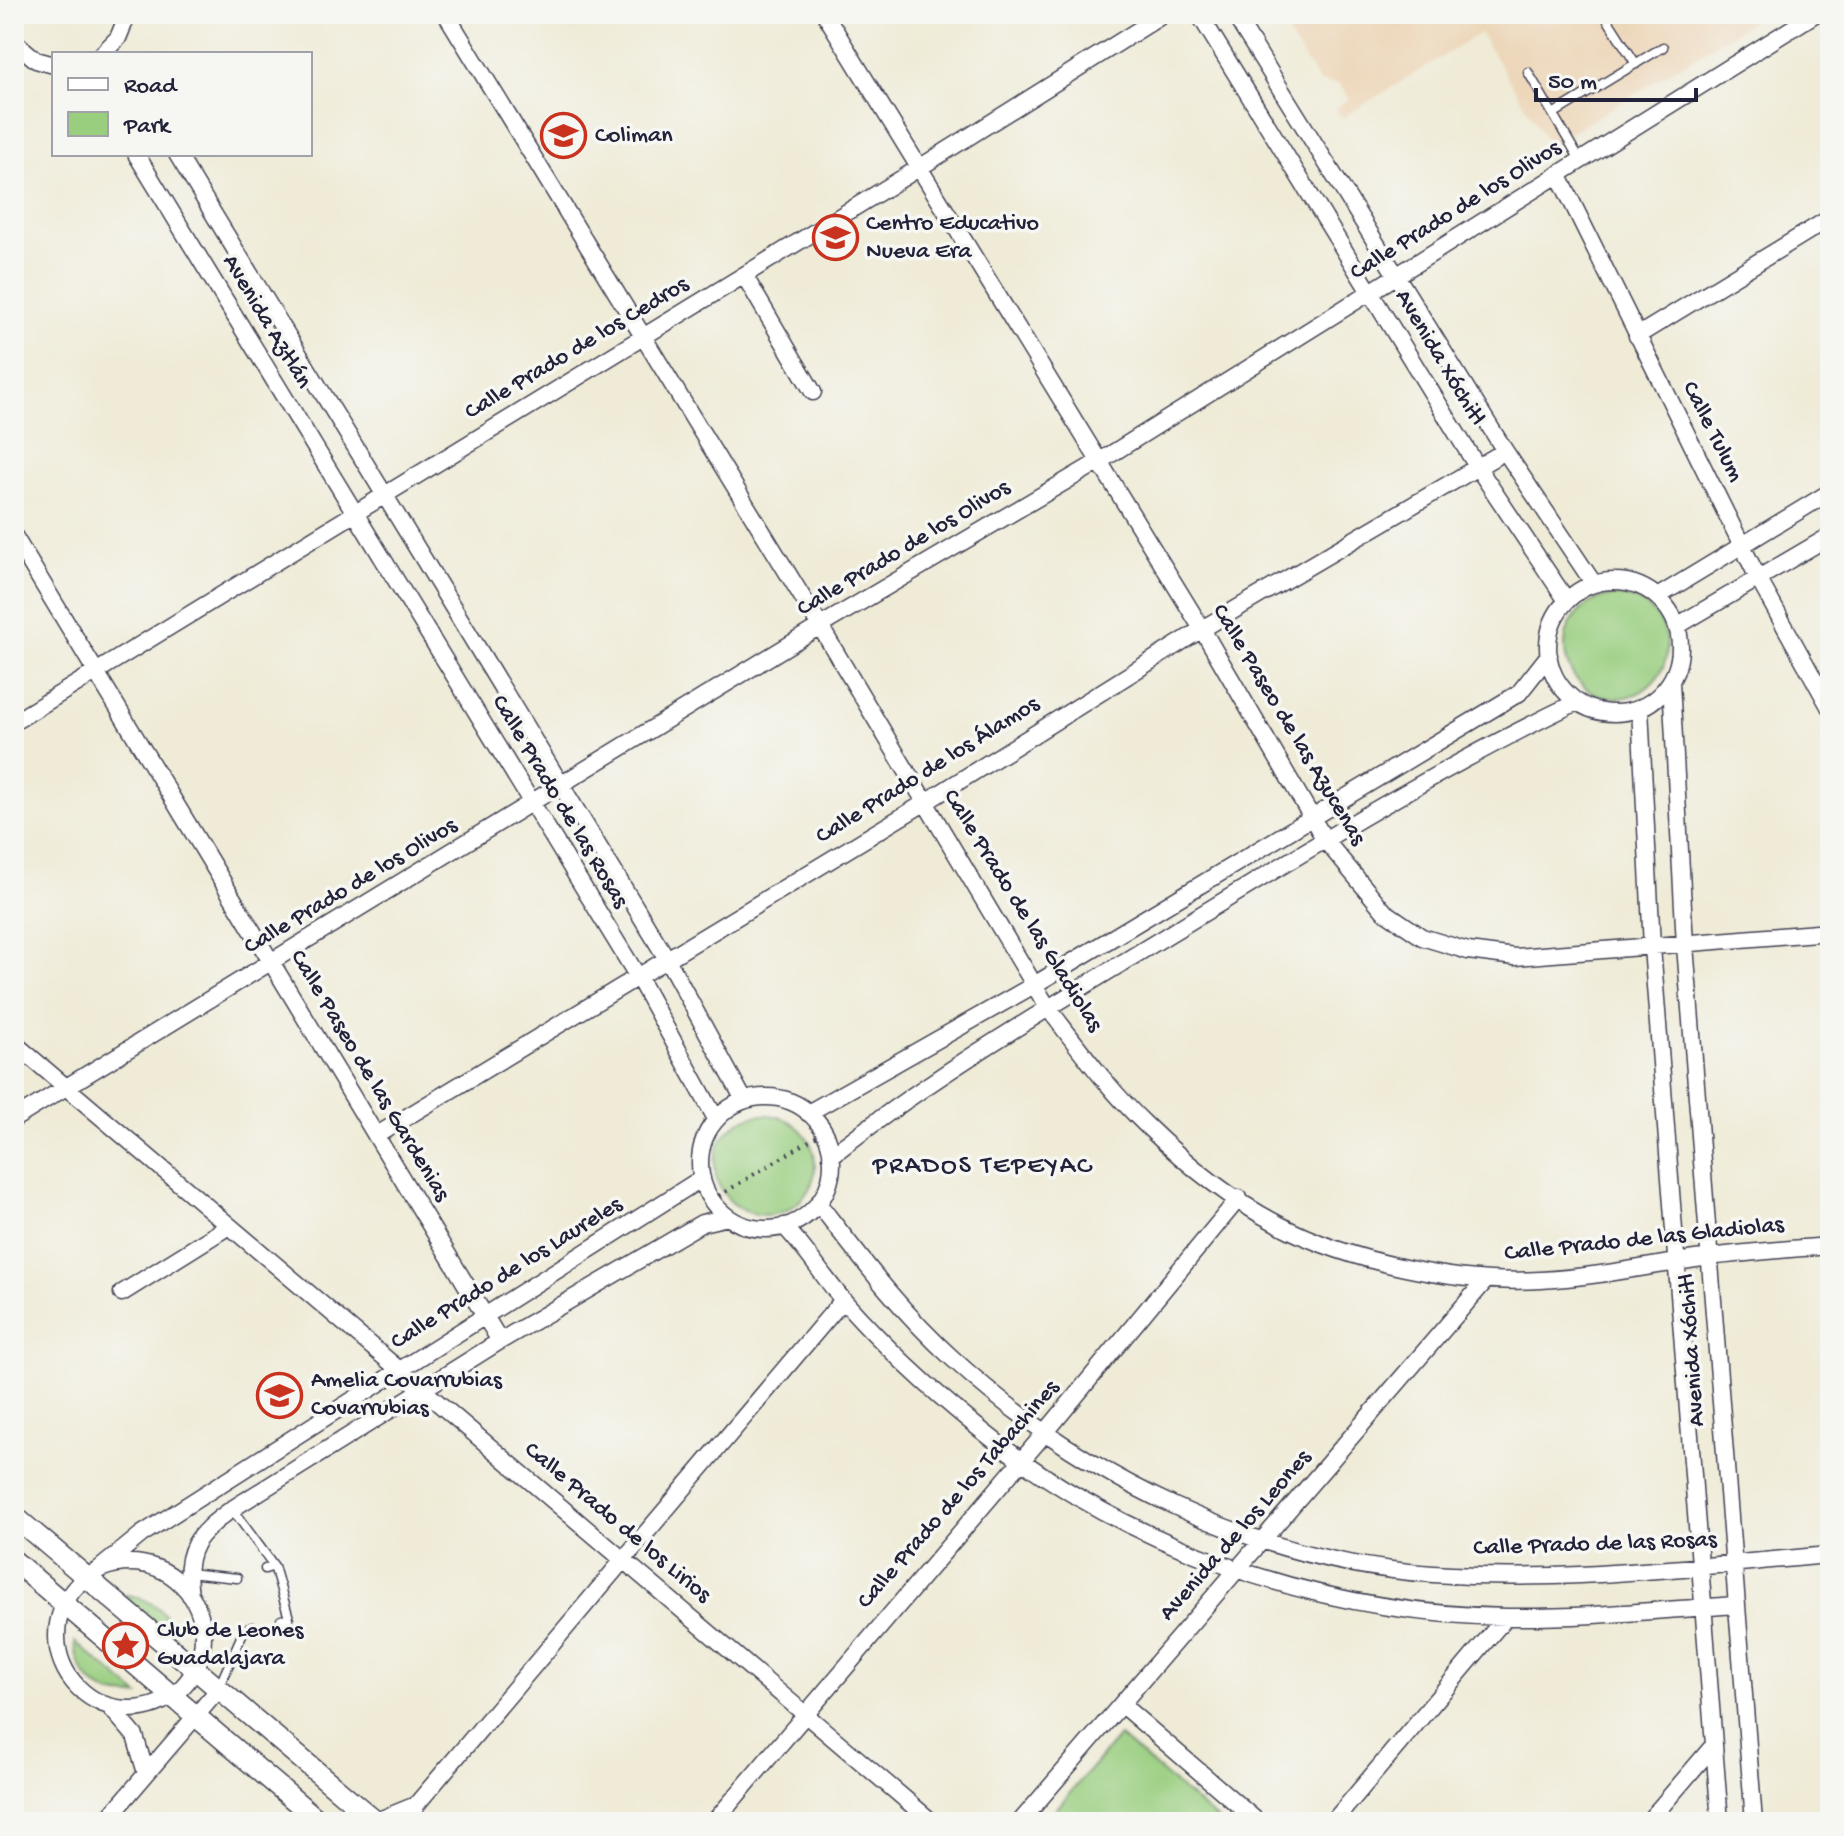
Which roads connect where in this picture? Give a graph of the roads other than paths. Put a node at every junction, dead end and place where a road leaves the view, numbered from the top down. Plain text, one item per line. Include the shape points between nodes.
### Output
1 (128, 14) edge
2 (446, 14) edge
3 (825, 14) edge
4 (1164, 14) edge
5 (1199, 14) edge
6 (1234, 14) edge
7 (1604, 14) edge
8 (1815, 14) edge
9 (1663, 47) dead end
10 (18, 52) edge
11 (109, 52) edge
12 (52, 64) edge
13 (1636, 64) junction
14 (1528, 72) dead end
15 (1553, 114) junction
16 (137, 156) edge
17 (178, 156) edge
18 (1580, 161) junction
19 (919, 168) junction
20 (1558, 174) junction
21 (1830, 218) edge
22 (744, 275) junction
23 (1398, 276) junction
24 (1371, 292) junction
25 (644, 336) junction
26 (1637, 336) junction
27 (813, 392) dead end
28 (1505, 451) junction
29 (1100, 461) junction
30 (1478, 468) junction
31 (1830, 492) edge
32 (386, 494) junction
33 (354, 514) junction
34 (14, 536) edge
35 (1830, 536) edge
36 (1743, 547) junction
37 (1759, 580) junction
38 (1594, 584) junction
39 (1657, 597) junction
40 (1567, 601) junction
41 (820, 626) junction
42 (1677, 626) junction
43 (1202, 629) junction
44 (1549, 655) junction
45 (95, 672) junction
46 (1671, 682) junction
47 (1577, 702) junction
48 (1640, 708) junction
49 (1830, 708) edge
50 (14, 722) edge
51 (563, 786) junction
52 (926, 802) junction
53 (532, 805) junction
54 (1312, 818) junction
55 (1325, 840) junction
56 (1830, 932) edge
57 (1685, 945) junction
58 (1652, 947) junction
59 (667, 959) junction
60 (273, 962) junction
61 (638, 977) junction
62 (1034, 985) junction
63 (1048, 1008) junction
64 (14, 1043) edge
65 (66, 1087) junction
66 (744, 1100) junction
67 (808, 1113) junction
68 (14, 1119) edge
69 (716, 1119) junction
70 (377, 1135) junction
71 (831, 1156) junction
72 (702, 1178) junction
73 (1239, 1198) junction
74 (818, 1203) junction
75 (728, 1217) junction
76 (229, 1226) junction
77 (784, 1226) junction
78 (1830, 1246) edge
79 (1710, 1257) junction
80 (1676, 1263) junction
81 (1486, 1280) junction
82 (122, 1293) dead end
83 (843, 1300) junction
84 (485, 1316) junction
85 (500, 1341) junction
86 (400, 1370) junction
87 (422, 1389) junction
88 (1045, 1433) junction
89 (1020, 1460) junction
90 (232, 1509) junction
91 (14, 1516) edge
92 (1263, 1542) junction
93 (1830, 1555) edge
94 (622, 1558) junction
95 (14, 1561) edge
96 (1733, 1563) junction
97 (1701, 1565) junction
98 (1239, 1570) junction
99 (188, 1573) junction
100 (92, 1574) junction
101 (237, 1578) dead end
102 (190, 1595) junction
103 (64, 1603) junction
104 (1736, 1605) junction
105 (1704, 1607) junction
106 (1506, 1617) junction
107 (281, 1620) dead end
108 (253, 1627) dead end
109 (195, 1671) junction
110 (218, 1690) junction
111 (173, 1697) junction
112 (1122, 1705) junction
113 (110, 1707) junction
114 (803, 1712) junction
115 (196, 1716) junction
116 (1713, 1746) junction
117 (146, 1773) junction
118 (416, 1805) junction
119 (105, 1822) edge
120 (320, 1822) edge
121 (375, 1822) edge
122 (412, 1822) edge
123 (714, 1822) edge
124 (932, 1822) edge
125 (1020, 1822) edge
126 (1258, 1822) edge
127 (1333, 1822) edge
128 (1648, 1822) edge
129 (1720, 1822) edge
130 (1754, 1822) edge

1 - 11 street
2 - 25 street, Calle Prado de las Gladiolas
3 - 19 street, Calle Paseo de las Azucenas
4 - 19 street, Calle Prado de los Cedros
5 - 24 street, Avenida Xóchitl
6 - 23 street, Avenida Xóchitl
7 - 13 lane
8 - 18 street, Calle Prado de los Olivos
9 - 13 lane
10 - 12 street
13 - 15 lane
14 - 15 lane
15 - 18 lane
16 - 33 street, Avenida Aztlán
17 - 32 street, Avenida Aztlán
18 - 20 street, Calle Prado de los Olivos
19 - 22 street, Calle Prado de los Cedros
19 - 29 street, Calle Paseo de las Azucenas
20 - 23 street, Calle Prado de los Olivos
20 - 26 street, Calle Tulum
21 - 26 street
22 - 25 street, Calle Prado de los Cedros
22 - 27 street
23 - 24 street, Calle Prado de los Olivos
23 - 28 street, Avenida Xóchitl
24 - 29 street, Calle Prado de los Olivos
24 - 30 street, Avenida Xóchitl
25 - 32 street, Calle Prado de los Cedros
25 - 41 street, Calle Prado de las Gladiolas
26 - 36 street, Calle Tulum
28 - 30 street, Calle Prado de los Álamos
28 - 38 street, Avenida Xóchitl
29 - 41 street, Calle Prado de los Olivos
29 - 43 street, Calle Paseo de las Azucenas
30 - 40 street, Avenida Xóchitl
30 - 43 street, Calle Prado de los Álamos
31 - 36 street
32 - 33 street, Calle Prado de los Cedros
32 - 51 street, Calle Prado de las Rosas
33 - 45 street, Calle Prado de los Cedros
33 - 53 street, Calle Prado de las Rosas
34 - 45 street, Calle Paseo de las Gardenias
35 - 37 street
36 - 37 street, Calle Tulum
36 - 39 street
37 - 42 street
37 - 49 street, Calle Tulum
38 - 39 street via 1621,581
38 - 40 street
39 - 42 street
40 - 44 street via 1554,621
41 - 51 street, Calle Prado de los Olivos
41 - 52 street, Calle Prado de las Gladiolas
42 - 46 street via 1679,660
43 - 52 street, Calle Prado de los Álamos
43 - 54 street, Calle Paseo de las Azucenas
44 - 47 street via 1558,681
44 - 54 street via 1519,693
45 - 50 street, Calle Prado de los Cedros
45 - 60 street, Calle Paseo de las Gardenias
46 - 48 street
46 - 57 street, Avenida Xóchitl
47 - 48 street via 1614,713
47 - 55 street
48 - 58 street, Avenida Xóchitl
51 - 53 street, Calle Prado de los Olivos
51 - 59 street, Calle Prado de las Rosas
52 - 59 street, Calle Prado de los Álamos
52 - 62 street, Calle Prado de las Gladiolas
53 - 60 street, Calle Prado de los Olivos
53 - 61 street, Calle Prado de las Rosas
54 - 55 street, Calle Paseo de las Azucenas
54 - 62 street
55 - 58 street, Calle Paseo de las Azucenas via 1384,911 1422,937 1468,951 1515,957
55 - 63 street
56 - 57 street, Calle Paseo de las Azucenas
57 - 58 street, Calle Paseo de las Azucenas
57 - 79 street, Avenida Xóchitl
58 - 80 street, Avenida Xóchitl
59 - 61 street, Calle Prado de los Álamos
59 - 66 street, Calle Prado de las Rosas
60 - 65 street, Calle Prado de los Olivos
60 - 70 street, Calle Paseo de las Gardenias
61 - 69 street, Calle Prado de las Rosas
61 - 70 street, Calle Prado de los Álamos
62 - 63 street, Calle Prado de las Gladiolas
62 - 67 street
63 - 71 street via 878,1119
63 - 73 street, Calle Prado de las Gladiolas via 1146,1125
64 - 65 street, Calle Prado de los Lirios
65 - 68 street, Calle Prado de los Olivos
65 - 76 street, Calle Prado de los Lirios
66 - 67 street via 778,1098
66 - 69 street
67 - 71 street via 824,1132
69 - 72 street via 701,1153
70 - 84 street, Calle Paseo de las Gardenias
71 - 74 street via 829,1181
72 - 75 street
72 - 84 street, Calle Prado de los Laureles
73 - 81 street, Calle Prado de las Gladiolas via 1276,1224 1373,1260
73 - 88 street, Calle Prado de los Tabachines
74 - 77 street
74 - 88 street, Calle Prado de las Rosas via 908,1314 962,1367
75 - 77 street via 755,1228
75 - 85 street via 702,1223
76 - 82 street
76 - 86 street, Calle Prado de los Lirios
77 - 83 street
78 - 79 street, Calle Prado de las Gladiolas
79 - 80 street, Calle Prado de las Gladiolas
79 - 96 street, Avenida Xóchitl
80 - 81 street, Calle Prado de las Gladiolas via 1540,1280
80 - 97 street, Avenida Xóchitl
81 - 92 street, Avenida de los Leones
83 - 89 street via 915,1371
83 - 94 street
84 - 85 street, Calle Paseo de las Gardenias
84 - 86 street, Calle Prado de los Laureles
85 - 87 street
86 - 87 street, Calle Prado de los Lirios
86 - 100 street, Calle Prado de los Laureles via 142,1534
87 - 90 street
87 - 94 street, Calle Prado de los Lirios
88 - 89 street, Calle Prado de los Tabachines
88 - 92 street, Calle Prado de las Rosas via 1163,1500
89 - 98 street via 1144,1532
89 - 114 street, Calle Prado de los Tabachines
90 - 99 street via 204,1530 193,1548
90 - 107 lane via 270,1568 289,1618
91 - 100 street
92 - 97 street, Calle Prado de las Rosas via 1357,1564 1432,1574 1539,1576
92 - 98 street, Avenida de los Leones
93 - 96 street, Calle Prado de las Rosas
94 - 114 street, Calle Prado de los Lirios
94 - 118 street
95 - 103 street
96 - 97 street, Calle Prado de las Rosas
96 - 104 street, Avenida Xóchitl
97 - 105 street, Avenida Xóchitl
98 - 106 street via 1353,1601
98 - 112 street, Avenida de los Leones
99 - 101 lane
99 - 102 street
100 - 102 street via 112,1565 142,1564 169,1574
100 - 103 street, Calle Prado de los Laureles
100 - 109 street
102 - 109 street via 203,1632
103 - 111 street
103 - 113 street via 56,1641 62,1666 77,1688
104 - 105 street
104 - 130 street, Avenida Xóchitl
105 - 106 street
105 - 116 street, Avenida Xóchitl
106 - 127 street
108 - 110 lane via 244,1630
109 - 110 street
109 - 111 street
110 - 115 street
110 - 121 street
111 - 113 street via 143,1709
111 - 115 street
112 - 125 street, Avenida de los Leones
112 - 126 street
113 - 117 street via 135,1736
114 - 123 street, Calle Prado de los Tabachines
114 - 124 street, Calle Prado de los Lirios
115 - 117 street
115 - 120 street
116 - 128 street
116 - 129 street, Avenida Xóchitl
117 - 119 street
118 - 121 street
118 - 122 street

